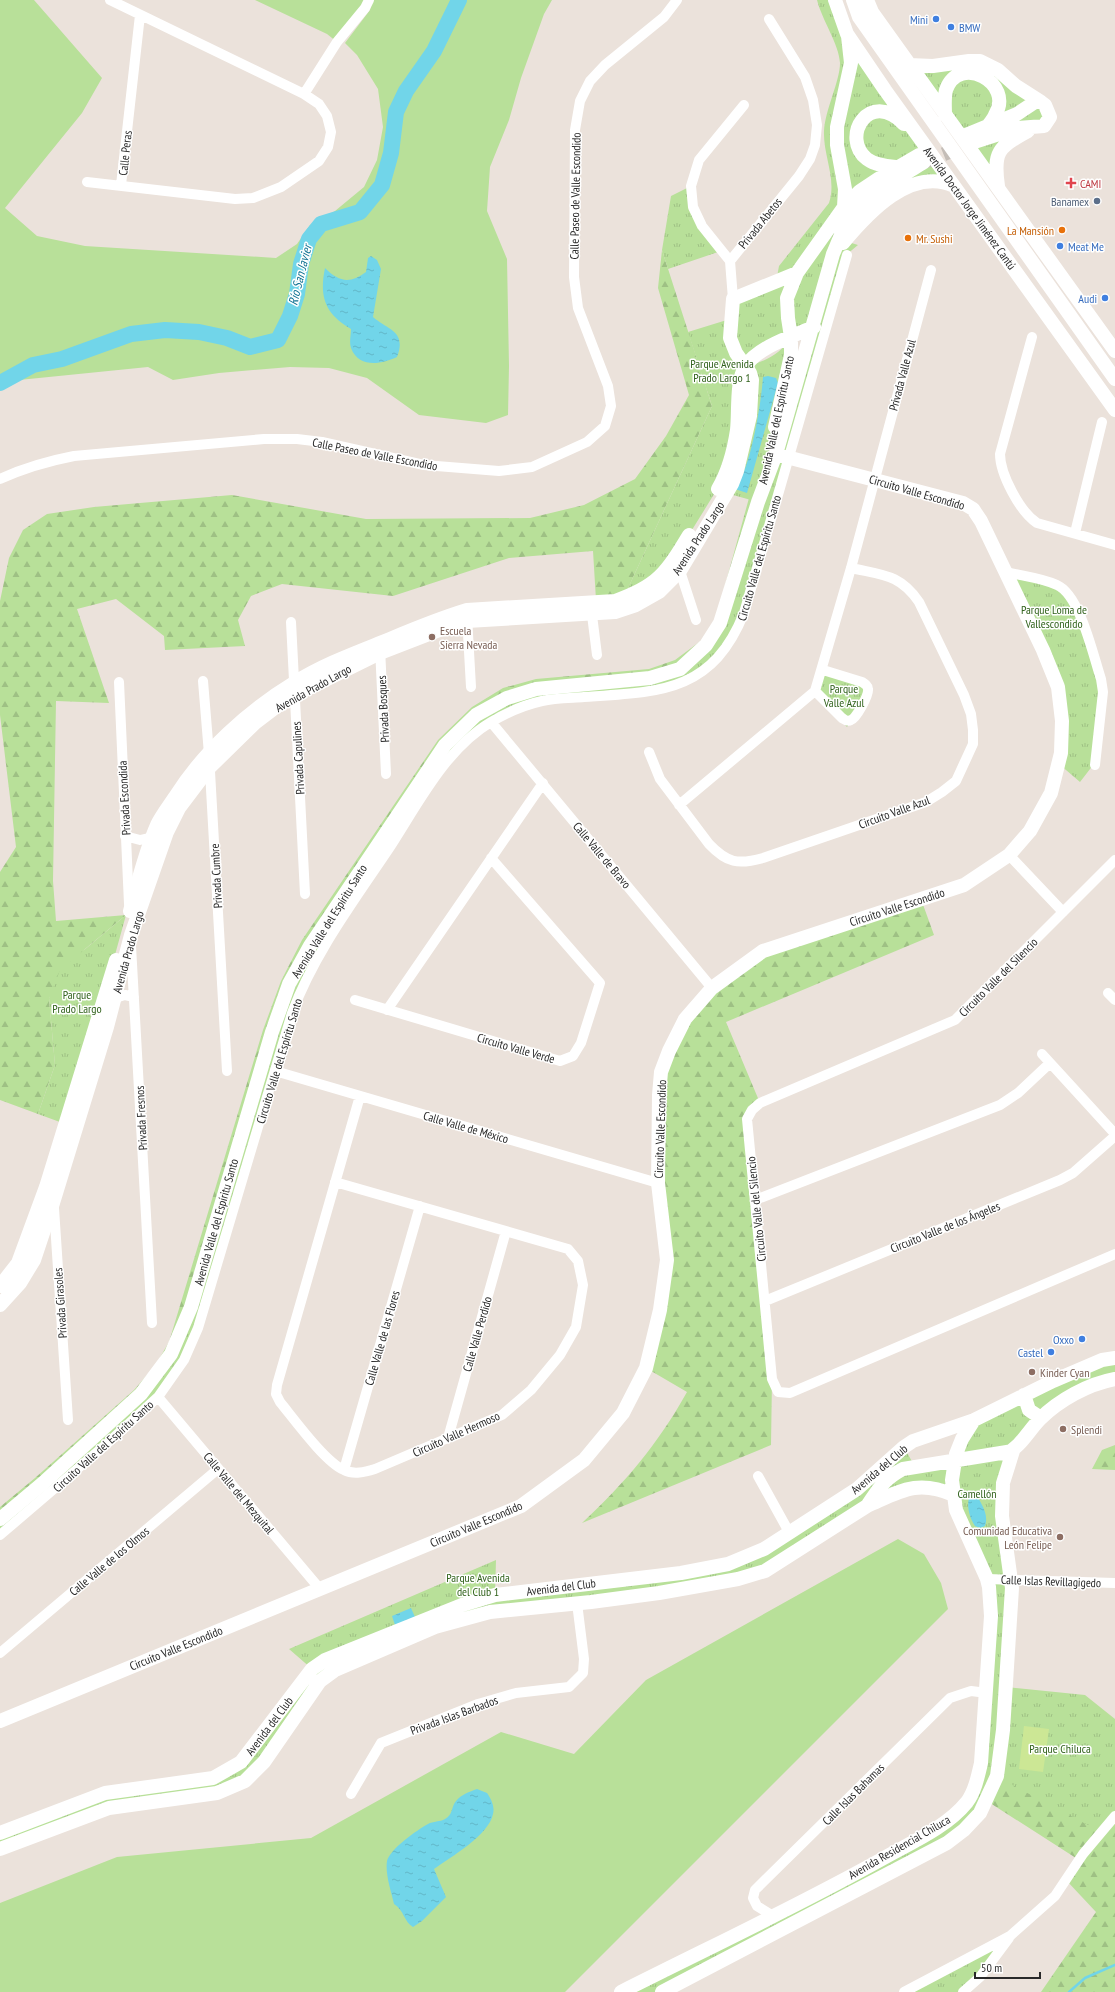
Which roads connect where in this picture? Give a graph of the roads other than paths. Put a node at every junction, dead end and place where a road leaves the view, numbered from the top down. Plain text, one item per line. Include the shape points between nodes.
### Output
1 (110, 0) edge
2 (369, 0) edge
3 (677, 0) edge
4 (835, 0) edge
5 (853, 0) edge
6 (867, 0) edge
7 (140, 15) junction
8 (769, 19) dead end
9 (847, 34) junction
10 (909, 65) junction
11 (304, 94) junction
12 (1041, 102) junction
13 (744, 105) dead end
14 (945, 115) junction
15 (1036, 127) junction
16 (985, 128) junction
17 (970, 145) junction
18 (922, 153) junction
19 (896, 167) junction
20 (87, 182) dead end
21 (121, 185) junction
22 (954, 186) junction
23 (998, 188) junction
24 (983, 193) junction
25 (844, 207) junction
26 (840, 254) junction
27 (730, 261) junction
28 (930, 270) dead end
29 (794, 278) junction
30 (733, 302) junction
31 (814, 326) junction
32 (791, 337) junction
33 (1032, 337) dead end
34 (1115, 351) edge
35 (745, 367) junction
36 (1115, 378) edge
37 (1115, 410) edge
38 (1102, 422) dead end
39 (781, 456) junction
40 (0, 479) edge
41 (873, 480) junction
42 (758, 502) junction
43 (1075, 533) junction
44 (1115, 545) edge
45 (685, 551) junction
46 (851, 568) junction
47 (680, 570) junction
48 (1006, 572) junction
49 (591, 608) junction
50 (467, 615) junction
51 (696, 620) dead end
52 (292, 622) dead end
53 (380, 648) junction
54 (597, 655) dead end
55 (823, 670) junction
56 (203, 681) dead end
57 (118, 682) dead end
58 (471, 687) dead end
59 (295, 689) junction
60 (815, 691) junction
61 (491, 722) junction
62 (649, 752) dead end
63 (209, 760) junction
64 (1095, 765) dead end
65 (386, 774) dead end
66 (543, 783) junction
67 (679, 805) junction
68 (126, 836) junction
69 (153, 837) junction
70 (1009, 855) junction
71 (491, 858) junction
72 (1115, 860) edge
73 (305, 894) dead end
74 (1063, 912) junction
75 (129, 914) junction
76 (131, 936) junction
77 (712, 988) junction
78 (134, 997) junction
79 (115, 998) junction
80 (355, 1000) dead end
81 (387, 1010) junction
82 (1042, 1054) dead end
83 (1050, 1063) junction
84 (228, 1070) dead end
85 (275, 1071) junction
86 (360, 1096) junction
87 (1115, 1135) edge
88 (334, 1182) junction
89 (658, 1183) junction
90 (46, 1187) junction
91 (755, 1200) junction
92 (53, 1203) junction
93 (420, 1206) junction
94 (506, 1231) junction
95 (1115, 1254) edge
96 (0, 1286) edge
97 (765, 1301) junction
98 (0, 1305) edge
99 (152, 1323) dead end
100 (1115, 1358) edge
101 (1115, 1379) edge
102 (1024, 1395) junction
103 (158, 1397) junction
104 (1041, 1418) junction
105 (68, 1420) dead end
106 (963, 1428) junction
107 (448, 1438) junction
108 (1013, 1451) junction
109 (218, 1469) junction
110 (344, 1470) junction
111 (758, 1476) dead end
112 (954, 1495) junction
113 (867, 1506) junction
114 (0, 1519) edge
115 (789, 1532) junction
116 (0, 1535) edge
117 (987, 1579) junction
118 (1012, 1579) junction
119 (1115, 1583) edge
120 (320, 1589) junction
121 (578, 1603) junction
122 (0, 1653) edge
123 (347, 1658) junction
124 (987, 1693) junction
125 (0, 1721) edge
126 (351, 1794) dead end
127 (1115, 1816) edge
128 (0, 1833) edge
129 (0, 1849) edge
130 (773, 1916) junction
131 (1010, 1936) junction
132 (621, 1992) edge
133 (662, 1992) edge
134 (904, 1992) edge
135 (963, 1992) edge

1 - 7 street
2 - 11 street via 337,42
3 - 40 street, Calle Paseo de Valle Escondido via 664,17 590,81 580,101 575,130 574,277 578,308 608,386 611,406 605,426 587,442 532,467 499,471 424,465 322,442 264,439 74,456 19,470
4 - 9 street, Avenida Doctor Jorge Jiménez Cantú
5 - 24 street, Avenida Doctor Jorge Jiménez Cantú via 859,17
6 - 10 street via 872,12
7 - 11 street, Calle Peras
7 - 21 street, Calle Peras
8 - 27 street, Privada Abetos via 805,77 813,100 817,125 815,145 799,176
9 - 18 street, Avenida Doctor Jorge Jiménez Cantú
9 - 25 street via 851,63 837,127 837,145 845,188
10 - 12 street via 933,66 969,60 980,61 998,70 1016,86
10 - 14 street
11 - 21 street, Calle Peras via 319,104 327,116 331,132 328,147 319,161 281,187 253,198 235,199
12 - 15 street via 1048,108 1050,117 1044,126
12 - 16 street via 1034,102 1017,114
13 - 27 street, Privada Abetos via 699,160 691,186 693,207 702,226
14 - 16 street via 947,89 956,77 969,72 979,74 995,86 999,101 996,114
14 - 17 street
15 - 17 street via 1018,128
15 - 23 street via 1006,144 999,153 995,166
16 - 17 street
17 - 23 street
17 - 24 street
18 - 19 street, Avenida Valle del Espíritu Santo
18 - 19 street via 897,117 889,112 877,111 865,116 857,129 857,146 866,158 877,164
18 - 22 street, Avenida Doctor Jorge Jiménez Cantú
18 - 26 street, Avenida Valle del Espíritu Santo via 863,203 848,221
19 - 25 street, Avenida Valle del Espíritu Santo via 860,191
20 - 21 street
22 - 26 street via 934,180 904,190 876,208 850,234
22 - 37 street, Avenida Doctor Jorge Jiménez Cantú
23 - 34 street
24 - 36 street, Avenida Doctor Jorge Jiménez Cantú
25 - 29 street, Avenida Valle del Espíritu Santo
26 - 31 street, Avenida Valle del Espíritu Santo
26 - 39 street, Circuito Valle del Espíritu Santo
27 - 30 street
28 - 41 street, Privada Valle Azul
29 - 30 street
29 - 32 street, Avenida Valle del Espíritu Santo via 787,298
30 - 35 street via 730,338
31 - 32 street
31 - 39 street, Avenida Valle del Espíritu Santo
32 - 35 street via 785,348 777,354
32 - 42 street, Avenida Valle del Espíritu Santo via 788,372
33 - 43 street via 1000,454 1000,463 1029,518 1037,523
35 - 45 street, Avenida Prado Largo via 741,378 737,431 724,478
38 - 43 street
39 - 41 street, Circuito Valle Escondido
39 - 42 street, Avenida Valle del Espíritu Santo
39 - 61 street, Circuito Valle del Espíritu Santo via 744,614 736,633 718,657 694,678 669,688 640,693 543,700 513,710
41 - 46 street
41 - 48 street, Circuito Valle Escondido via 963,503 973,509
42 - 114 street, Avenida Valle del Espíritu Santo via 720,623 706,645 680,669 650,678 536,689 507,698 476,715 445,745 310,946 290,984 272,1032 191,1307 171,1354 141,1394
43 - 44 street
45 - 47 street, Avenida Prado Largo
45 - 49 street, Avenida Prado Largo via 658,579 638,593
46 - 55 street
46 - 67 street, Circuito Valle Azul via 890,577 900,582 910,589 919,602 971,714 973,744 956,781 926,802 750,862 727,860 718,853
47 - 49 street, Avenida Prado Largo via 659,592 636,605 615,612
47 - 51 street
48 - 64 street via 1056,584 1068,592 1076,604 1103,692
48 - 70 street, Circuito Valle Escondido via 1058,687 1062,720 1061,753 1051,793 1030,831
49 - 50 street, Avenida Prado Largo
49 - 54 street
50 - 53 street, Avenida Prado Largo via 445,617
50 - 58 street
52 - 59 street, Privada Capulines
53 - 59 street, Avenida Prado Largo via 331,664
53 - 65 street, Privada Bosques
55 - 60 street
55 - 60 street via 862,682 868,690 867,695 856,716 847,721
56 - 63 street, Privada Cumbre
57 - 68 street, Privada Escondida
59 - 63 street, Avenida Prado Largo via 251,712
59 - 73 street, Privada Capulines
60 - 67 street
61 - 66 street, Calle Valle de Bravo
61 - 85 street, Circuito Valle del Espíritu Santo via 468,738 443,767 318,957 303,985
62 - 67 street, Circuito Valle Azul via 660,779
63 - 69 street, Avenida Prado Largo via 186,779 158,824
63 - 76 street, Avenida Prado Largo via 167,832
63 - 84 street, Privada Cumbre
66 - 71 street
66 - 77 street, Calle Valle de Bravo
68 - 69 street via 140,840
68 - 75 street, Privada Escondida
69 - 75 street, Avenida Prado Largo
70 - 74 street
70 - 77 street, Circuito Valle Escondido via 964,886 763,951
71 - 81 street
71 - 81 street, Circuito Valle Verde via 600,983 581,1043 573,1056 560,1061
72 - 74 street, Circuito Valle del Silencio
74 - 91 street, Circuito Valle del Silencio via 955,1020 760,1103 752,1110 747,1119
75 - 76 street, Privada Fresnos
75 - 90 street, Avenida Prado Largo
76 - 78 street, Privada Fresnos
76 - 79 street, Avenida Prado Largo
77 - 89 street, Circuito Valle Escondido via 685,1020 661,1072
78 - 79 street via 125,994
78 - 99 street, Privada Fresnos
79 - 92 street, Avenida Prado Largo
80 - 81 street, Circuito Valle Verde
82 - 83 street, Circuito Valle de los Ángeles
83 - 87 street, Circuito Valle de los Ángeles
83 - 91 street via 1000,1105
85 - 86 street, Calle Valle de México
85 - 103 street, Circuito Valle del Espíritu Santo via 198,1328 184,1360
86 - 88 street
86 - 89 street, Calle Valle de México
87 - 97 street, Circuito Valle de los Ángeles via 1073,1173 1060,1180
88 - 93 street, Circuito Valle Hermoso
88 - 110 street via 276,1394 330,1460
89 - 120 street, Circuito Valle Escondido via 667,1260 660,1310 646,1368 623,1413 584,1460 521,1506
90 - 92 street, Privada Girasoles
90 - 96 street, Avenida Prado Largo via 18,1263
91 - 97 street, Circuito Valle del Silencio
92 - 98 street, Avenida Prado Largo via 34,1260 20,1283
92 - 105 street, Privada Girasoles
93 - 94 street, Circuito Valle Hermoso
93 - 110 street, Calle Valle de las Flores
94 - 107 street, Calle Valle Perdido
94 - 107 street, Circuito Valle Hermoso via 568,1249 578,1261 584,1284 576,1327 560,1355 531,1390 502,1415
95 - 97 street, Circuito Valle del Silencio via 790,1393 778,1392 772,1379
100 - 102 street, Avenida del Club via 1102,1360
101 - 104 street via 1081,1390
102 - 104 street via 1029,1410
102 - 106 street, Avenida del Club
103 - 109 street, Calle Valle del Mezquital
103 - 116 street, Circuito Valle del Espíritu Santo via 110,1442
104 - 108 street
106 - 112 street, Avenida Residencial Chiluca via 952,1480
106 - 115 street, Avenida del Club via 913,1441 857,1489
107 - 110 street, Circuito Valle Hermoso via 375,1469 359,1473
108 - 113 street, Avenida del Club via 903,1469 889,1476
108 - 118 street, Avenida Residencial Chiluca via 1008,1458 1003,1483 1002,1516
109 - 120 street, Calle Valle del Mezquital
109 - 122 street, Calle Valle de los Olmos
111 - 115 street
112 - 113 street via 938,1488 924,1486 906,1489
112 - 117 street, Avenida Residencial Chiluca via 956,1510
113 - 121 street, Avenida del Club via 758,1573 666,1592
115 - 123 street, Avenida del Club via 764,1549 728,1564 681,1573 495,1595 462,1604
117 - 118 street, Calle Islas Revillagigedo
117 - 124 street, Avenida Residencial Chiluca via 991,1616
118 - 119 street, Calle Islas Revillagigedo
118 - 133 street, Avenida Residencial Chiluca via 1012,1617 1004,1730 997,1776 980,1813 947,1843
120 - 125 street, Circuito Valle Escondido
121 - 123 street, Avenida del Club via 490,1612 463,1618
121 - 126 street, Privada Islas Barbados via 583,1673 569,1687 516,1693 478,1704 381,1743
123 - 128 street, Avenida del Club via 324,1660 312,1669 241,1762 213,1778 105,1793
123 - 129 street, Avenida del Club via 320,1681 264,1762 245,1781 217,1793 109,1808
124 - 130 street, Avenida Residencial Chiluca via 981,1763 968,1801 957,1812 923,1835
124 - 130 street, Calle Islas Bahamas via 971,1692 950,1698 755,1890 753,1898 758,1906
127 - 131 street via 1083,1854 1055,1896
130 - 132 street, Avenida Residencial Chiluca
131 - 134 street
131 - 135 street via 980,1977

